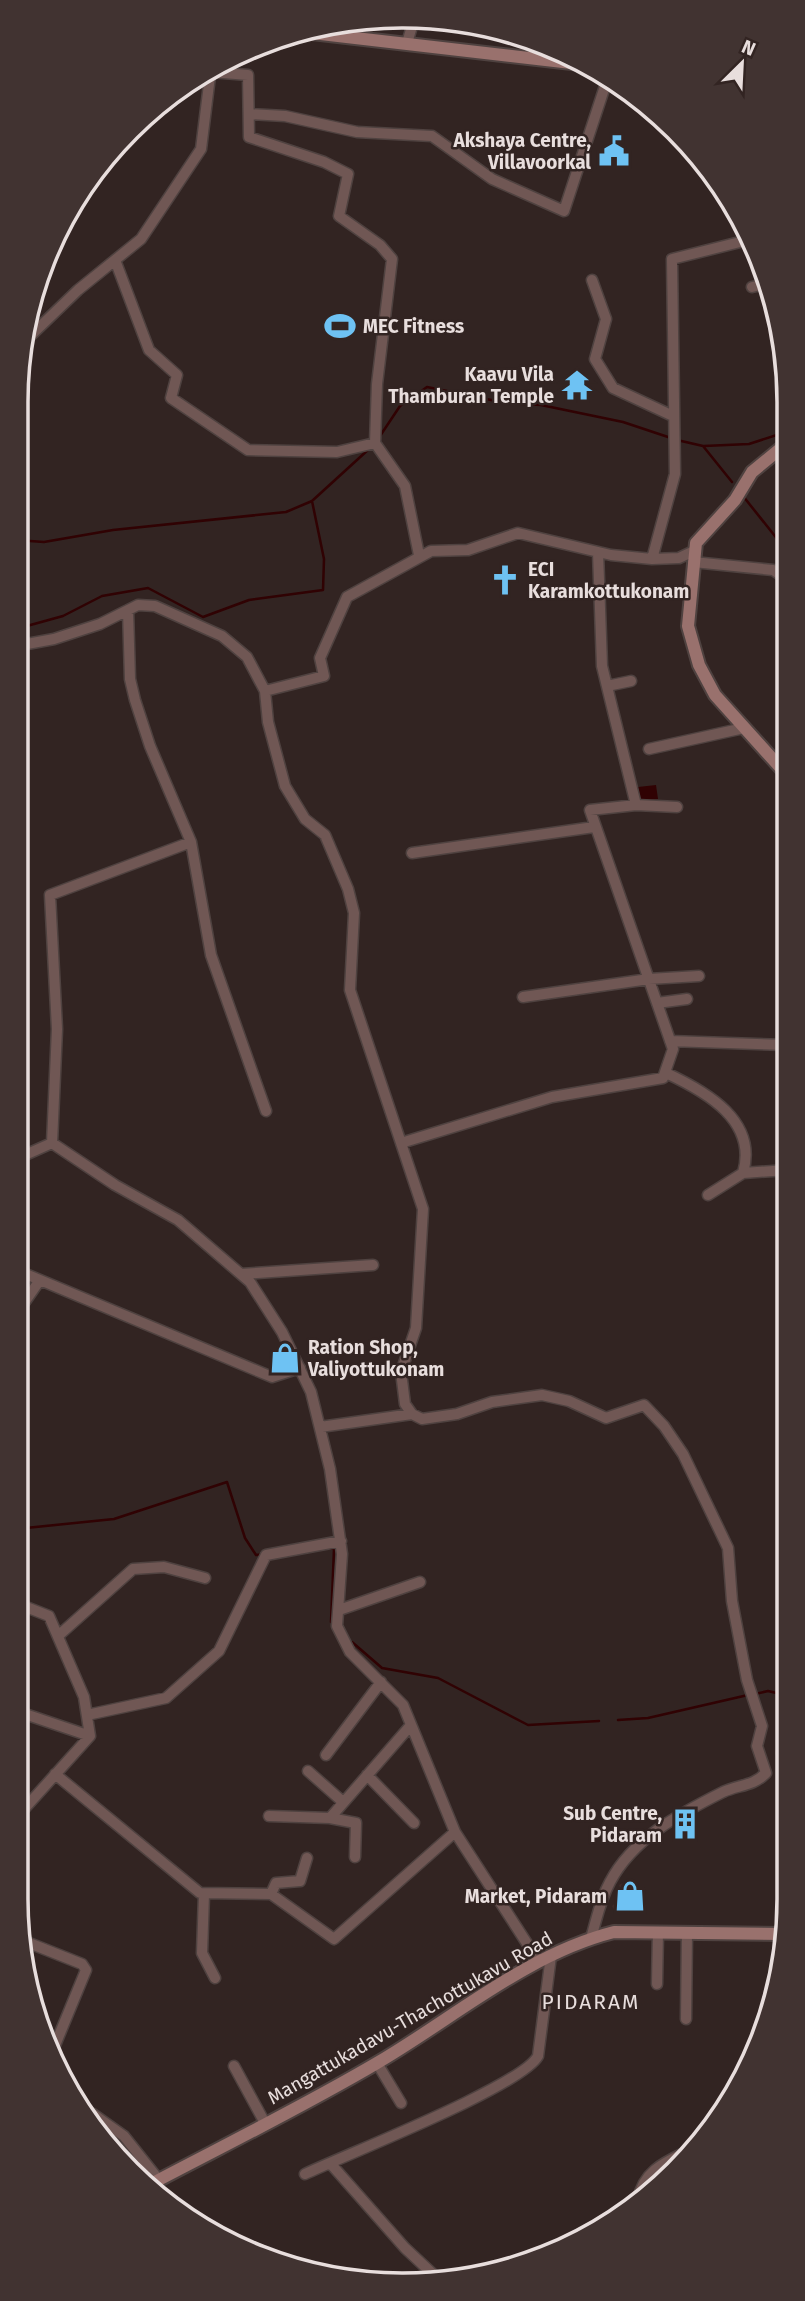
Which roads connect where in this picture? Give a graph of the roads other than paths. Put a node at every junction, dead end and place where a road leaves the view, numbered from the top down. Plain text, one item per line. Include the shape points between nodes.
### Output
1 (411, 28) edge
2 (330, 35) edge
3 (407, 43) junction
4 (554, 61) edge
5 (227, 72) edge
6 (210, 81) edge
7 (605, 87) edge
8 (249, 114) junction
9 (740, 242) edge
10 (115, 260) junction
11 (592, 279) dead end
12 (758, 286) edge
13 (752, 287) dead end
14 (34, 333) edge
15 (673, 416) junction
16 (375, 443) junction
17 (777, 451) edge
18 (598, 552) junction
19 (419, 555) junction
20 (693, 557) junction
21 (652, 559) junction
22 (777, 573) edge
23 (128, 610) junction
24 (28, 644) edge
25 (631, 681) dead end
26 (607, 686) junction
27 (265, 691) junction
28 (744, 728) junction
29 (649, 749) dead end
30 (777, 764) edge
31 (636, 805) junction
32 (677, 807) dead end
33 (594, 827) junction
34 (191, 842) junction
35 (412, 853) dead end
36 (699, 976) dead end
37 (649, 979) junction
38 (523, 997) dead end
39 (687, 999) dead end
40 (657, 1003) junction
41 (670, 1041) junction
42 (777, 1045) edge
43 (666, 1073) junction
44 (266, 1111) dead end
45 (52, 1143) junction
46 (401, 1143) junction
47 (28, 1154) edge
48 (777, 1171) edge
49 (743, 1173) junction
50 (708, 1195) dead end
51 (373, 1265) dead end
52 (241, 1274) junction
53 (28, 1275) edge
54 (40, 1280) junction
55 (28, 1300) edge
56 (300, 1368) junction
57 (412, 1414) junction
58 (320, 1427) junction
59 (341, 1541) junction
60 (205, 1578) dead end
61 (420, 1582) dead end
62 (28, 1608) edge
63 (339, 1610) junction
64 (58, 1636) junction
65 (382, 1682) junction
66 (28, 1715) edge
67 (87, 1715) junction
68 (411, 1725) junction
69 (90, 1736) junction
70 (327, 1755) dead end
71 (308, 1771) dead end
72 (55, 1774) junction
73 (367, 1775) junction
74 (343, 1802) junction
75 (28, 1804) edge
76 (270, 1816) dead end
77 (330, 1818) junction
78 (414, 1824) dead end
79 (455, 1832) junction
80 (355, 1857) dead end
81 (307, 1858) dead end
82 (204, 1894) junction
83 (271, 1894) junction
84 (658, 1932) junction
85 (687, 1932) junction
86 (775, 1934) edge
87 (591, 1938) junction
88 (31, 1944) edge
89 (545, 1959) junction
90 (215, 1978) dead end
91 (657, 1984) dead end
92 (686, 2019) dead end
93 (57, 2041) edge
94 (377, 2063) junction
95 (234, 2066) dead end
96 (401, 2104) dead end
97 (100, 2119) edge
98 (265, 2123) junction
99 (670, 2160) edge
100 (330, 2163) junction
101 (150, 2174) edge
102 (305, 2175) dead end
103 (157, 2181) edge
104 (641, 2187) edge
105 (430, 2272) edge

1 - 3 street
2 - 3 main road
3 - 4 main road
5 - 8 street via 248,75
6 - 10 street via 201,149 141,239
7 - 8 street via 564,211 492,179 432,135 357,132 285,116
8 - 16 street via 249,137 348,174 339,216 392,259
9 - 15 street via 672,259
10 - 14 street
10 - 16 street via 149,349 177,375 171,398 248,450 337,452
11 - 15 street via 606,319 595,359 613,388
12 - 13 street
15 - 21 street via 675,474
16 - 19 street via 405,486
17 - 20 main road via 752,472 735,500 703,533
18 - 19 street via 519,533 468,550
18 - 21 street
18 - 26 street via 602,666
19 - 27 street via 347,597 320,658 324,676
20 - 21 street
20 - 22 street
20 - 28 main road via 690,640 715,695
23 - 24 street via 100,624
23 - 27 street via 155,606 222,636 247,657
23 - 34 street via 135,700
25 - 26 street
26 - 31 street
27 - 46 street via 285,786 305,819 325,835 355,913 350,990
28 - 29 street
28 - 30 main road
31 - 32 street
31 - 33 street via 590,810
33 - 35 street
33 - 37 street
34 - 44 street via 211,955
34 - 45 street via 50,895 57,1029
36 - 37 street
37 - 38 street
37 - 40 street
39 - 40 street
40 - 41 street
41 - 42 street
41 - 43 street via 673,1049
43 - 46 street via 663,1078 552,1097
43 - 49 street via 703,1090 736,1122 747,1157
45 - 47 street
45 - 52 street via 178,1220
46 - 57 street via 424,1209 416,1328 401,1372 405,1404
48 - 49 street
49 - 50 street
51 - 52 street
52 - 56 street via 282,1332
53 - 54 street
54 - 55 street
54 - 56 street via 272,1377
56 - 58 street
57 - 58 street
57 - 87 street via 434,1418 492,1402 542,1395 606,1418 644,1405 678,1446 728,1548 732,1601 748,1685 762,1726 757,1746 766,1773 757,1782 726,1790 690,1809 649,1836 610,1883
58 - 59 street
59 - 63 street
59 - 67 street via 266,1555 219,1651 166,1698
60 - 64 street via 164,1567 133,1569
61 - 63 street
62 - 64 street via 49,1616
63 - 65 street via 338,1626 350,1652
64 - 67 street
65 - 68 street via 403,1705
65 - 70 street
66 - 69 street
67 - 69 street
68 - 73 street
68 - 79 street
69 - 72 street
71 - 74 street
72 - 75 street
72 - 82 street
73 - 74 street
73 - 78 street
74 - 77 street
76 - 77 street
77 - 80 street via 356,1823
79 - 83 street via 334,1940
79 - 89 street
81 - 83 street via 300,1881 276,1883
82 - 83 street
82 - 90 street via 202,1953
84 - 85 main road, Mangattukadavu-Thachottukavu Road
84 - 87 main road, Mangattukadavu-Thachottukavu Road via 614,1932
84 - 91 street
85 - 86 main road, Mangattukadavu-Thachottukavu Road
85 - 92 street
87 - 89 main road, Mangattukadavu-Thachottukavu Road
88 - 93 street via 82,1964 86,1970
89 - 94 main road, Mangattukadavu-Thachottukavu Road
89 - 100 street via 538,2056 533,2066 496,2088
94 - 96 street
94 - 98 main road, Mangattukadavu-Thachottukavu Road
95 - 98 street
97 - 101 street via 124,2136
98 - 103 main road, Mangattukadavu-Thachottukavu Road
99 - 104 street via 655,2167
100 - 102 street
100 - 105 street

